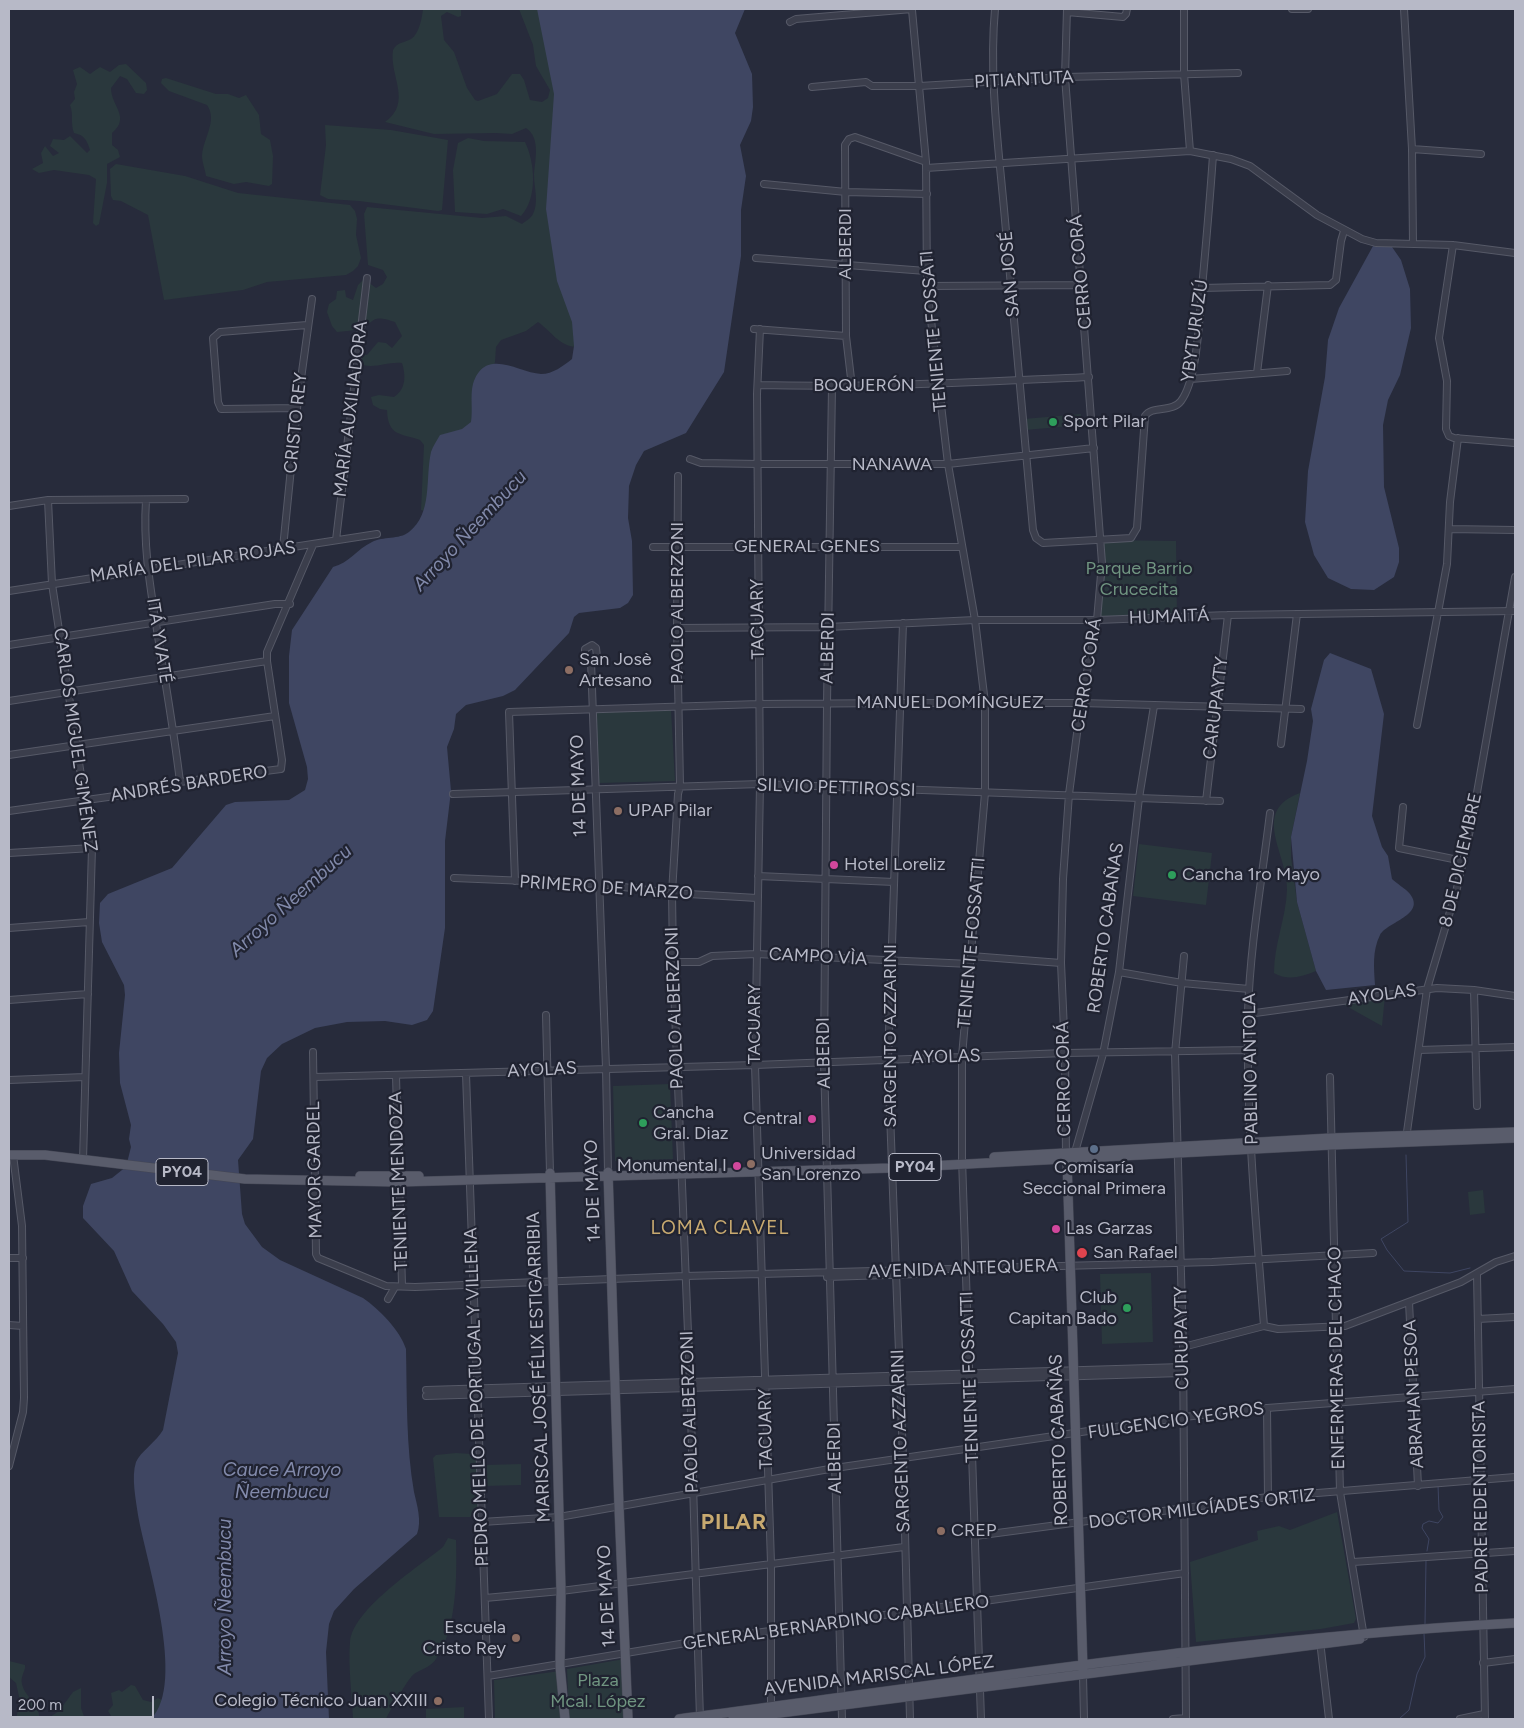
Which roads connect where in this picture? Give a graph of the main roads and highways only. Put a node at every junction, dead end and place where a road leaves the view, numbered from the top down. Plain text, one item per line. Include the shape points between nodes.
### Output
1 (1515, 1132) edge
2 (1515, 1138) edge
3 (1406, 1139) junction
4 (1177, 1151) junction
5 (11, 1155) edge
6 (1066, 1156) junction
7 (608, 1175) junction
8 (550, 1176) junction
9 (1515, 1624) edge
10 (1484, 1628) junction
11 (1515, 1629) edge
12 (1320, 1641) junction
13 (1083, 1671) junction
14 (771, 1713) edge
15 (700, 1718) edge
16 (565, 1719) edge
17 (628, 1719) edge
18 (679, 1719) edge
19 (733, 1719) edge

1 - 3 main road, PY04
2 - 3 main road, PY04
3 - 4 main road, PY04
4 - 6 main road, PY04
4 - 6 main road, PY04 via 1076,1152
5 - 8 main road, PY04 via 45,1155 245,1179
6 - 7 main road, PY04
6 - 13 main road, ROBERTO CABAÑAS
7 - 8 main road, PY04
7 - 17 main road, 14 DE MAYO
8 - 16 main road, MARISCAL JOSÉ FÉLIX ESTIGARRIBIA via 561,1591 560,1666
9 - 10 main road
10 - 11 main road
10 - 12 main road
12 - 13 main road via 1186,1661
12 - 13 main road via 1186,1651
13 - 14 main road, AVENIDA MARISCAL LÓPEZ via 841,1700
14 - 15 main road, AVENIDA MARISCAL LÓPEZ
14 - 19 main road, AVENIDA MARISCAL LÓPEZ
15 - 18 main road, AVENIDA MARISCAL LÓPEZ

